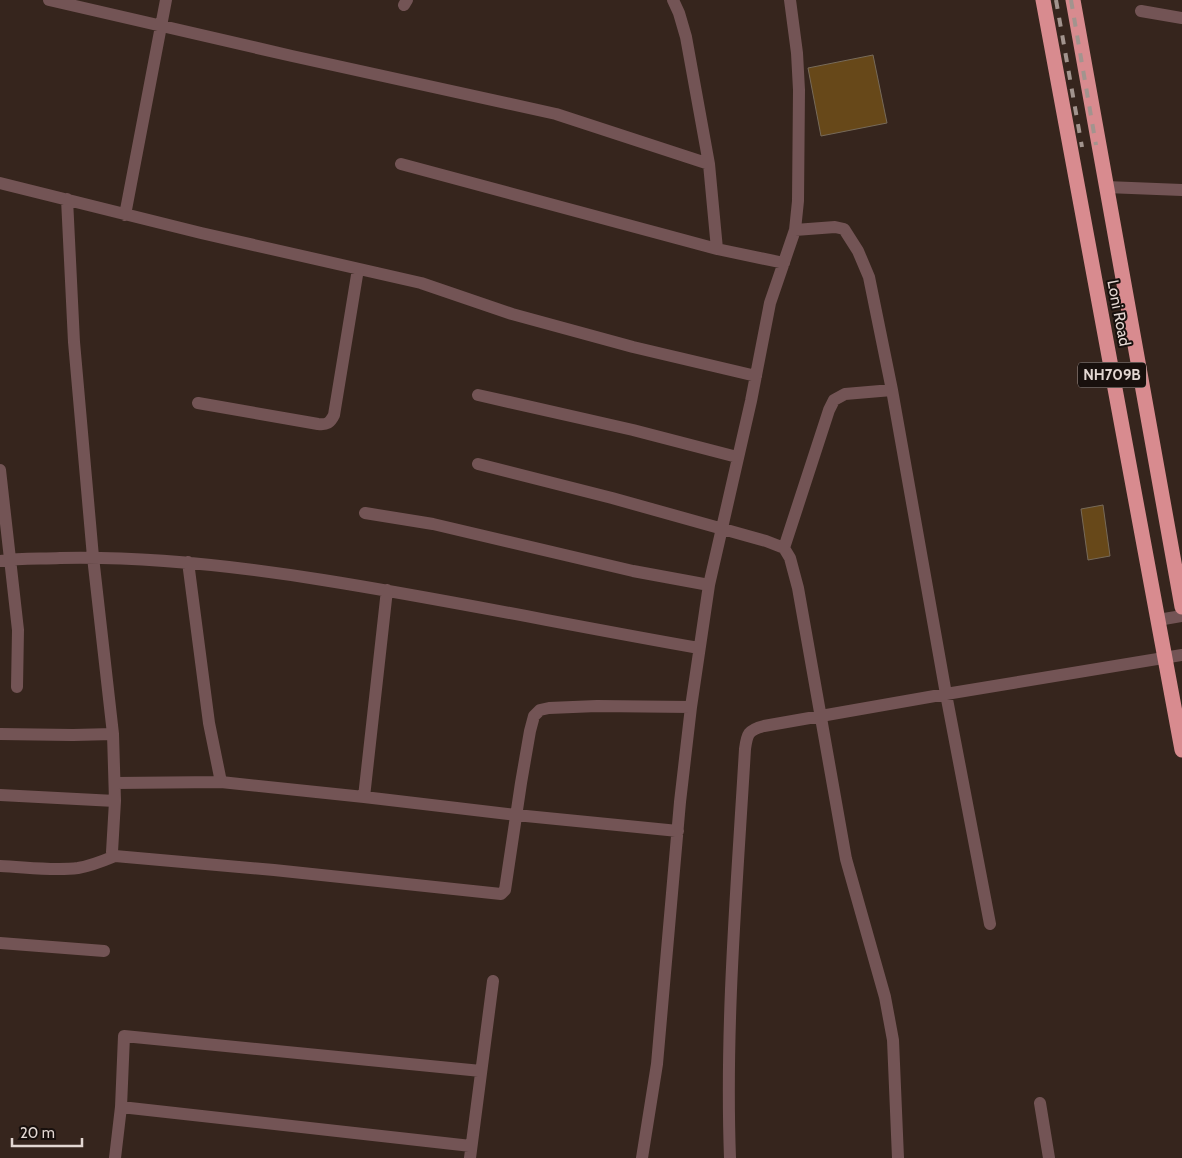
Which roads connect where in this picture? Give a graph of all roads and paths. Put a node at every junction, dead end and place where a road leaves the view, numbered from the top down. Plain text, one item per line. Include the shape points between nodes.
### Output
1 (49, 0) edge
2 (166, 0) edge
3 (673, 0) edge
4 (790, 0) edge
5 (1043, 0) edge
6 (1072, 0) edge
7 (1141, 11) dead end
8 (1182, 18) edge
9 (160, 26) junction
10 (401, 164) dead end
11 (709, 164) junction
12 (0, 182) edge
13 (1106, 187) junction
14 (1182, 190) edge
15 (67, 198) junction
16 (125, 215) junction
17 (795, 230) junction
18 (718, 249) junction
19 (784, 263) junction
20 (358, 269) junction
21 (756, 376) junction
22 (892, 390) junction
23 (478, 395) dead end
24 (198, 403) dead end
25 (737, 457) junction
26 (478, 464) dead end
27 (0, 470) edge
28 (365, 514) dead end
29 (723, 528) junction
30 (784, 548) junction
31 (93, 557) junction
32 (5, 560) edge
33 (188, 562) junction
34 (709, 584) junction
35 (387, 590) junction
36 (1182, 608) edge
37 (1182, 616) edge
38 (1158, 620) junction
39 (698, 648) junction
40 (1182, 655) edge
41 (1165, 657) junction
42 (17, 687) dead end
43 (946, 694) junction
44 (691, 707) junction
45 (820, 718) junction
46 (0, 734) edge
47 (113, 734) junction
48 (1182, 750) edge
49 (221, 782) junction
50 (115, 783) junction
51 (0, 795) edge
52 (364, 797) junction
53 (115, 801) junction
54 (516, 815) junction
55 (678, 831) junction
56 (115, 856) junction
57 (0, 866) edge
58 (990, 924) dead end
59 (0, 943) edge
60 (104, 951) dead end
61 (493, 981) dead end
62 (481, 1071) junction
63 (1040, 1103) dead end
64 (121, 1107) junction
65 (471, 1152) edge
66 (115, 1158) edge
67 (642, 1158) edge
68 (730, 1158) edge
69 (898, 1158) edge
70 (1049, 1158) edge

1 - 9 street
2 - 9 street
3 - 11 street via 686,37
4 - 17 street via 799,90
5 - 38 highway, Loni Road / NH709B
6 - 13 highway, Loni Road / NH709B
7 - 8 street
9 - 11 street via 556,114
9 - 16 street
10 - 18 street
11 - 18 street
12 - 15 street
13 - 14 street
13 - 36 highway, Loni Road / NH709B
15 - 16 street
15 - 31 street via 74,342
16 - 20 street
17 - 19 street
17 - 22 street via 835,227 844,229 854,243 869,277
18 - 19 street
19 - 21 street via 770,303
20 - 21 street via 422,283 512,314 633,347
20 - 24 street via 331,421 318,424
21 - 25 street
22 - 30 street via 846,394 834,400
22 - 43 street
23 - 25 street
25 - 29 street
26 - 29 street
27 - 32 street
28 - 34 street via 433,524 633,571
29 - 30 street
29 - 34 street
30 - 45 street via 798,588
31 - 32 street
31 - 33 street
31 - 47 street
32 - 42 street via 18,630
33 - 35 street
33 - 49 street via 209,723
34 - 39 street
35 - 39 street
35 - 52 street
37 - 38 street
38 - 41 highway, Loni Road / NH709B
39 - 44 street
40 - 41 street
41 - 43 street
41 - 48 highway, Loni Road / NH709B
43 - 45 street
43 - 58 street
44 - 54 street via 597,706 540,710 534,716 530,731
44 - 55 street
45 - 68 street via 754,729 747,735 732,980
45 - 69 street via 846,859 885,996 893,1040
46 - 47 street
47 - 50 street
49 - 50 street
49 - 52 street
50 - 53 street
51 - 53 street
52 - 54 street
53 - 56 street via 112,852
54 - 55 street
54 - 56 street via 505,890 501,894
55 - 67 street via 657,1064
56 - 57 street via 79,868
59 - 60 street
61 - 62 street
62 - 64 street via 124,1036
62 - 65 street
63 - 70 street
64 - 65 street
64 - 66 street

